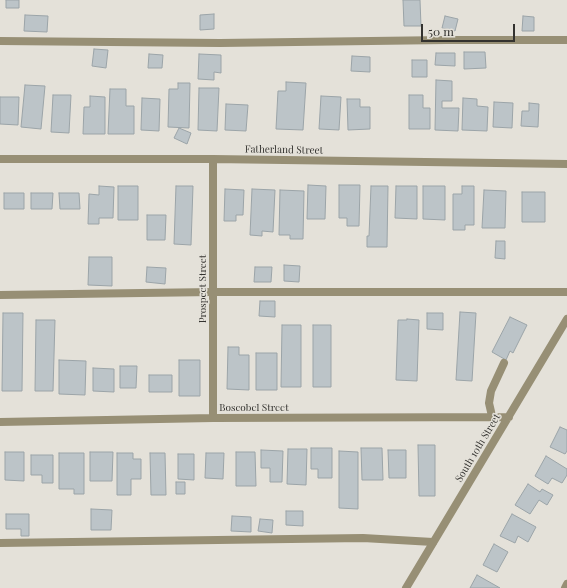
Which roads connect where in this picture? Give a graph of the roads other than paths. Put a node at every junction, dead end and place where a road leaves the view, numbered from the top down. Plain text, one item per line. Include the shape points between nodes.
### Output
1 (567, 40) edge
2 (0, 41) edge
3 (0, 159) edge
4 (213, 160) junction
5 (567, 164) edge
6 (213, 292) junction
7 (567, 292) edge
8 (0, 295) edge
9 (567, 319) edge
10 (504, 363) dead end
11 (492, 416) junction
12 (509, 417) junction
13 (213, 418) junction
14 (0, 422) edge
15 (433, 542) junction
16 (0, 543) edge
17 (567, 584) edge
18 (406, 588) edge
19 (565, 588) edge

1 - 2 street via 220,43
3 - 4 street, Fatherland Street
4 - 5 street, Fatherland Street
4 - 6 street, Prospect Street
6 - 7 street
6 - 8 street
6 - 13 street, Prospect Street
9 - 12 street, South 10th Street
10 - 11 street via 491,391 489,403
11 - 12 street, Boscobel Street
11 - 13 street, Boscobel Street
12 - 15 street, South 10th Street
13 - 14 street, Boscobel Street
15 - 16 street via 363,538
15 - 18 street, South 10th Street
17 - 19 street

